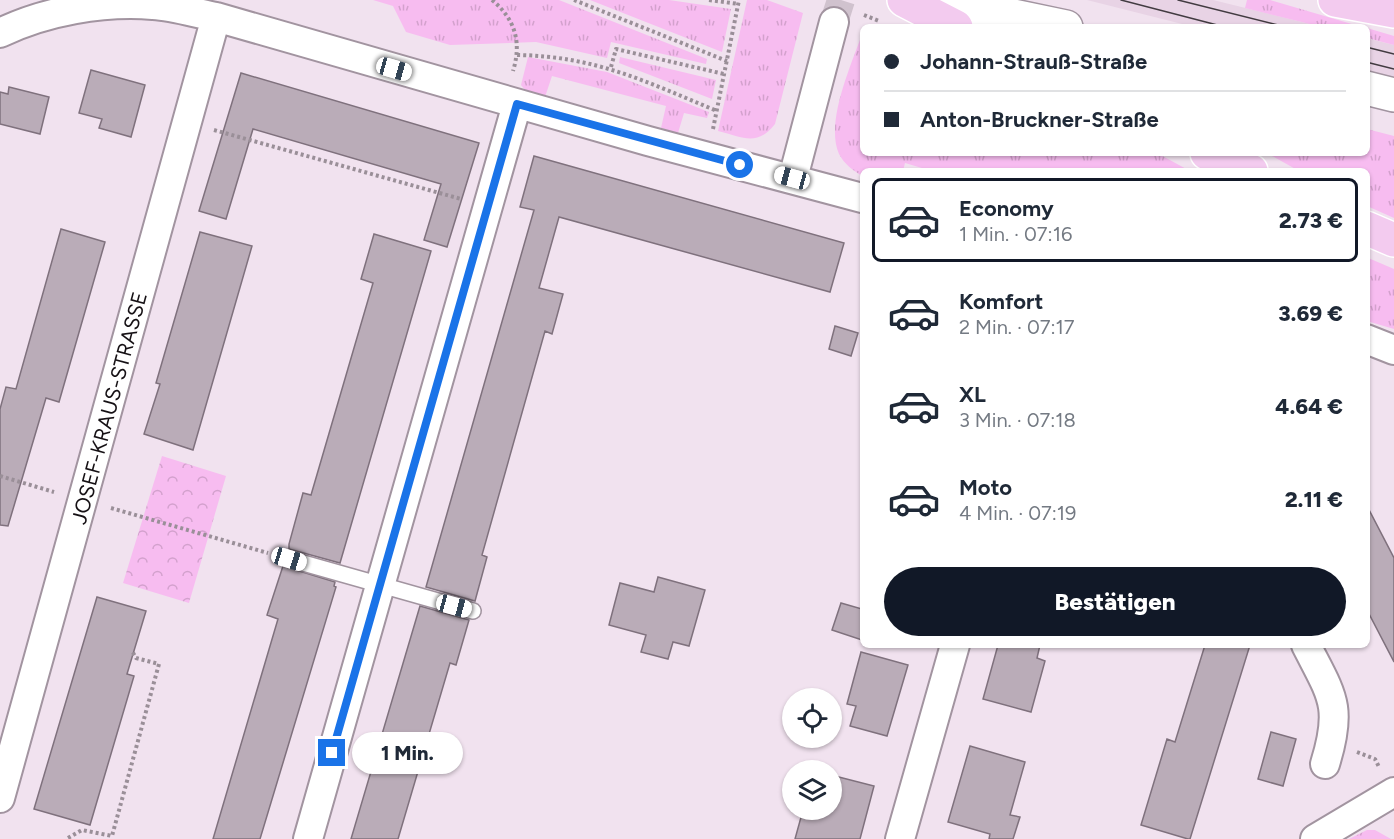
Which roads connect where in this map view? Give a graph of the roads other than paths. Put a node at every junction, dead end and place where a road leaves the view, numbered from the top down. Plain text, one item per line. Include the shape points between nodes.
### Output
1 (904, 0) edge
2 (937, 0) edge
3 (1335, 0) edge
4 (1385, 13) edge
5 (216, 17) junction
6 (834, 22) tunnel mouth
7 (950, 24) edge
8 (1052, 24) edge
9 (0, 33) edge
10 (1370, 89) edge
11 (1394, 95) edge
12 (510, 102) junction
13 (1214, 156) edge
14 (1244, 168) edge
15 (792, 178) junction
16 (860, 197) edge
17 (1370, 230) edge
18 (1394, 240) edge
19 (1370, 341) edge
20 (1394, 350) edge
21 (289, 559) road end
22 (378, 586) junction
23 (473, 611) dead end
24 (954, 648) edge
25 (1307, 648) edge
26 (1324, 764) dead end
27 (0, 798) edge
28 (1392, 798) edge
29 (308, 839) edge
30 (900, 839) edge
31 (1315, 839) edge

1 - 7 main road
2 - 8 main road
3 - 4 main road
5 - 9 street via 154,4 101,6 52,15
5 - 12 street
5 - 27 street, JOSEF-KRAUS-STRASSE
6 - 15 street
10 - 11 main road
12 - 15 street
12 - 22 street via 487,207
13 - 14 main road
15 - 16 street
17 - 18 main road
19 - 20 street
21 - 22 lane
22 - 23 lane
22 - 29 street
24 - 30 street
25 - 26 street via 1334,706 1335,728
28 - 31 street

